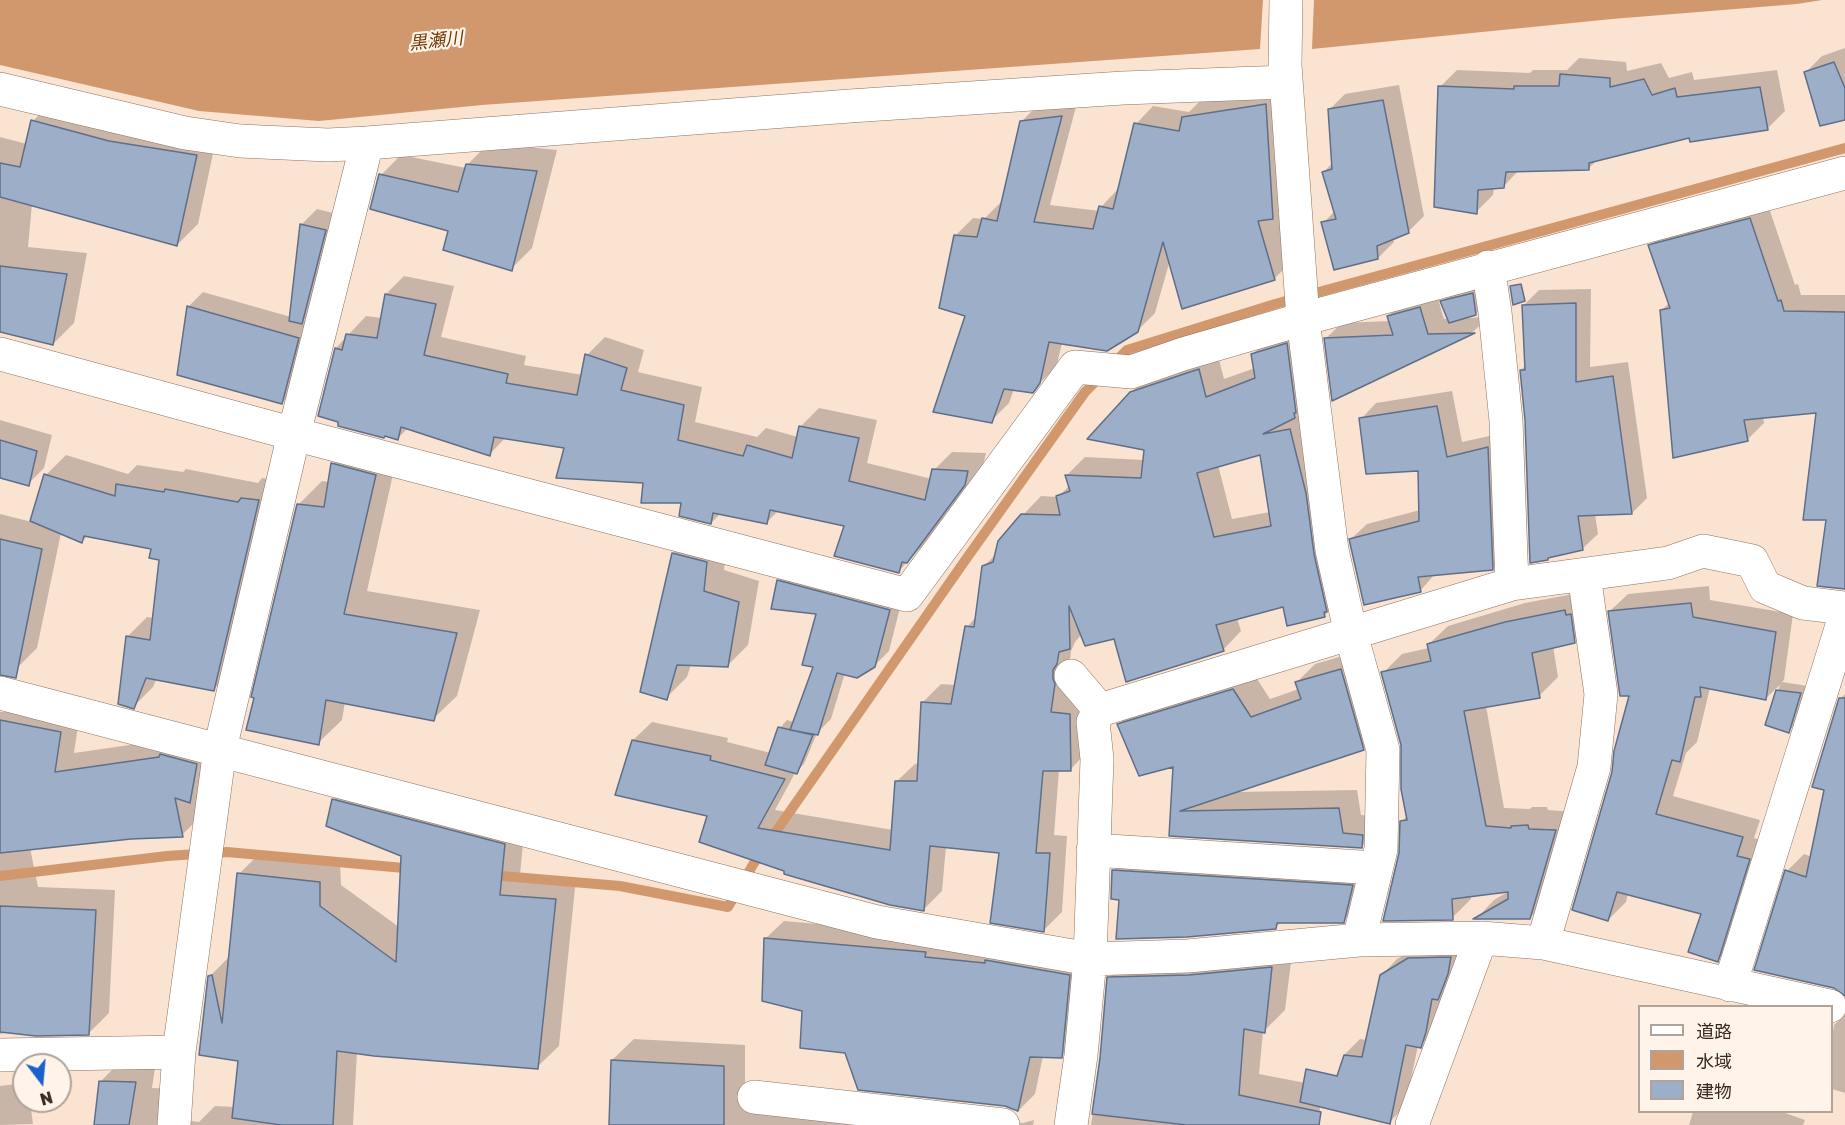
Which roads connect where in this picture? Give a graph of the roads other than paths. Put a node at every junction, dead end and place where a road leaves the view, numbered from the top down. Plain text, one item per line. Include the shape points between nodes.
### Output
1 (1286, 0) edge
2 (1285, 73) junction
3 (0, 89) edge
4 (367, 143) junction
5 (1845, 172) edge
6 (1488, 267) junction
7 (1302, 319) junction
8 (0, 354) edge
9 (294, 434) junction
10 (1584, 574) junction
11 (1512, 584) junction
12 (1845, 608) edge
13 (1845, 616) edge
14 (1351, 634) junction
15 (1071, 676) dead end
16 (0, 693) edge
17 (1100, 710) junction
18 (220, 749) junction
19 (1094, 850) junction
20 (1376, 868) junction
21 (1481, 939) junction
22 (1359, 940) junction
23 (1543, 943) junction
24 (1090, 959) junction
25 (1730, 985) junction
26 (1822, 1005) edge
27 (179, 1052) junction
28 (0, 1056) edge
29 (754, 1097) dead end
30 (174, 1125) edge
31 (1004, 1125) edge
32 (1071, 1125) edge
33 (1412, 1125) edge

1 - 2 street
2 - 4 street
2 - 7 street
3 - 4 street via 185,133 240,141
4 - 9 street
5 - 6 street
6 - 7 street
6 - 11 street via 1506,421
7 - 9 street via 1131,372 1075,367 907,596
7 - 14 street via 1332,550
8 - 9 street
9 - 18 street
10 - 11 street
10 - 12 street via 1668,563 1703,551 1752,561 1765,587 1803,603
10 - 23 street via 1601,694 1594,767
11 - 14 street
13 - 25 street
14 - 17 street
14 - 20 street via 1383,750 1381,849
15 - 17 street
16 - 18 street
17 - 19 street via 1093,722 1097,759
18 - 24 street via 877,922
18 - 27 street
19 - 20 street
19 - 24 street
20 - 22 street
21 - 22 street
21 - 23 street
21 - 33 street
22 - 24 street via 1188,956
23 - 25 street
24 - 32 street
25 - 26 street
27 - 28 street
27 - 30 street
29 - 31 street

